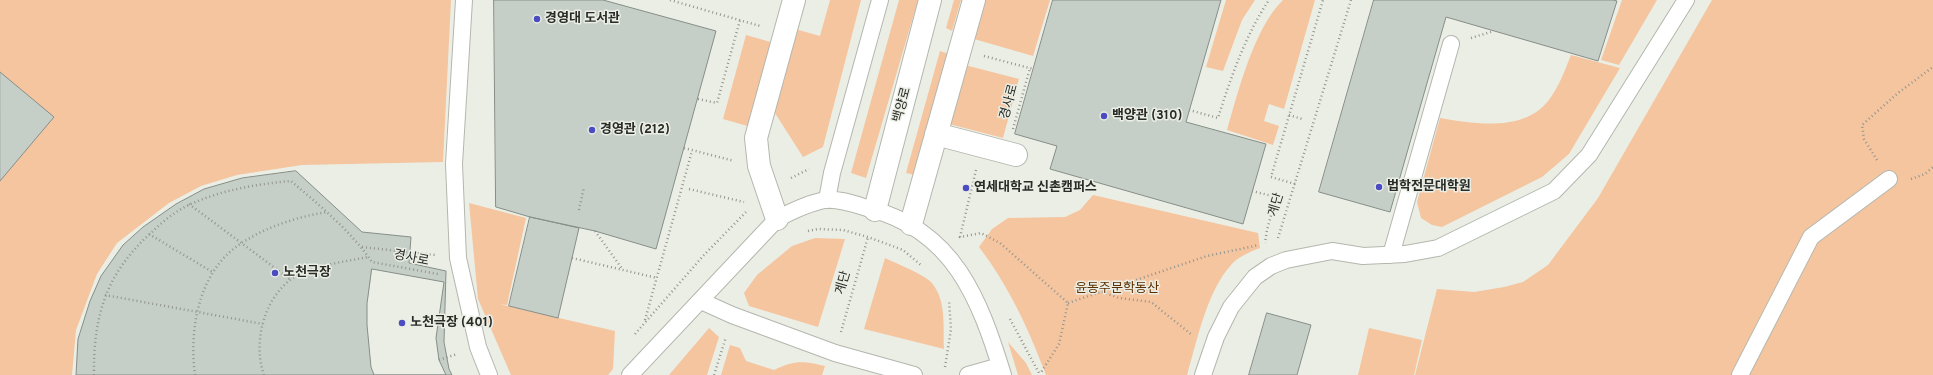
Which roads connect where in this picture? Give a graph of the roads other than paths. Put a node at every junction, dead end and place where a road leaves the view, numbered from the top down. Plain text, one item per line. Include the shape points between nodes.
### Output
1 (464, 0) edge
2 (794, 0) edge
3 (880, 0) edge
4 (930, 0) edge
5 (974, 0) edge
6 (1686, 0) edge
7 (1451, 44) dead end
8 (936, 134) junction
9 (1016, 155) dead end
10 (1889, 179) road end
11 (826, 200) junction
12 (875, 210) junction
13 (777, 219) junction
14 (911, 224) junction
15 (1391, 255) junction
16 (701, 301) junction
17 (1001, 370) edge
18 (489, 375) edge
19 (630, 375) edge
20 (914, 375) edge
21 (968, 375) edge
22 (1203, 375) edge
23 (1740, 375) edge

1 - 18 lane via 454,164 458,258 478,347
2 - 13 street via 756,138 759,166
3 - 11 lane
4 - 12 street, 백양로
5 - 8 street
6 - 15 lane via 1588,155 1554,191 1438,248
7 - 15 lane
8 - 9 street
8 - 14 street
10 - 23 lane via 1811,237
11 - 12 lane
11 - 13 lane
12 - 14 lane
13 - 16 lane
14 - 17 lane via 934,240 956,266 974,294
15 - 22 lane via 1363,256 1332,251 1286,260 1271,266 1255,277 1231,307 1216,337
16 - 19 lane
16 - 20 lane via 732,316 835,353
17 - 21 lane

